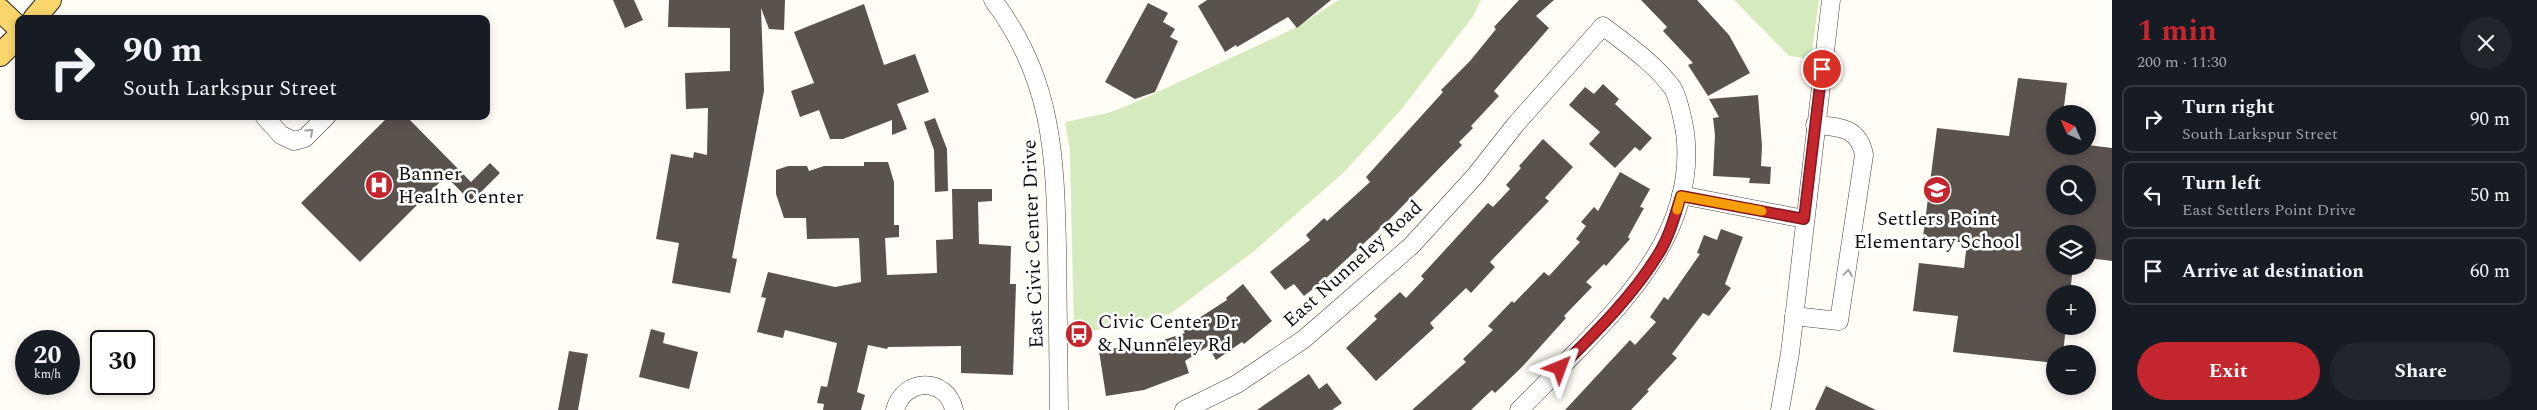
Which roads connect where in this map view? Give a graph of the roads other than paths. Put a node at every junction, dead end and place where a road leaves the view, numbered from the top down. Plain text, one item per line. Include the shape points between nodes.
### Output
1 (50, 0) edge
2 (993, 0) edge
3 (1831, 0) edge
4 (0, 10) edge
5 (37, 15) edge
6 (15, 24) edge
7 (15, 40) edge
8 (0, 55) edge
9 (268, 120) edge
10 (323, 120) edge
11 (1814, 125) junction
12 (1681, 196) junction
13 (1804, 219) junction
14 (1794, 316) junction
15 (1521, 409) edge
16 (895, 410) edge
17 (954, 410) edge
18 (1059, 410) edge
19 (1184, 410) edge
20 (1780, 410) edge

1 - 5 main road
2 - 18 street, East Civic Center Drive via 1013,28 1033,70 1051,135 1056,178
3 - 11 street
4 - 6 main road
7 - 8 main road
9 -> 10 street via 280,134 294,141 305,138
11 - 13 street
14 -> 11 street via 1839,321 1864,155 1862,144 1852,133 1841,128
12 - 13 street
12 - 15 street via 1660,253 1612,316
12 - 19 street, East Nunneley Road via 1688,155 1684,123 1672,87 1603,26 1411,246 1304,339 1237,384
13 - 14 street
14 - 20 street
16 - 17 street via 902,394 910,388 929,384 947,394

